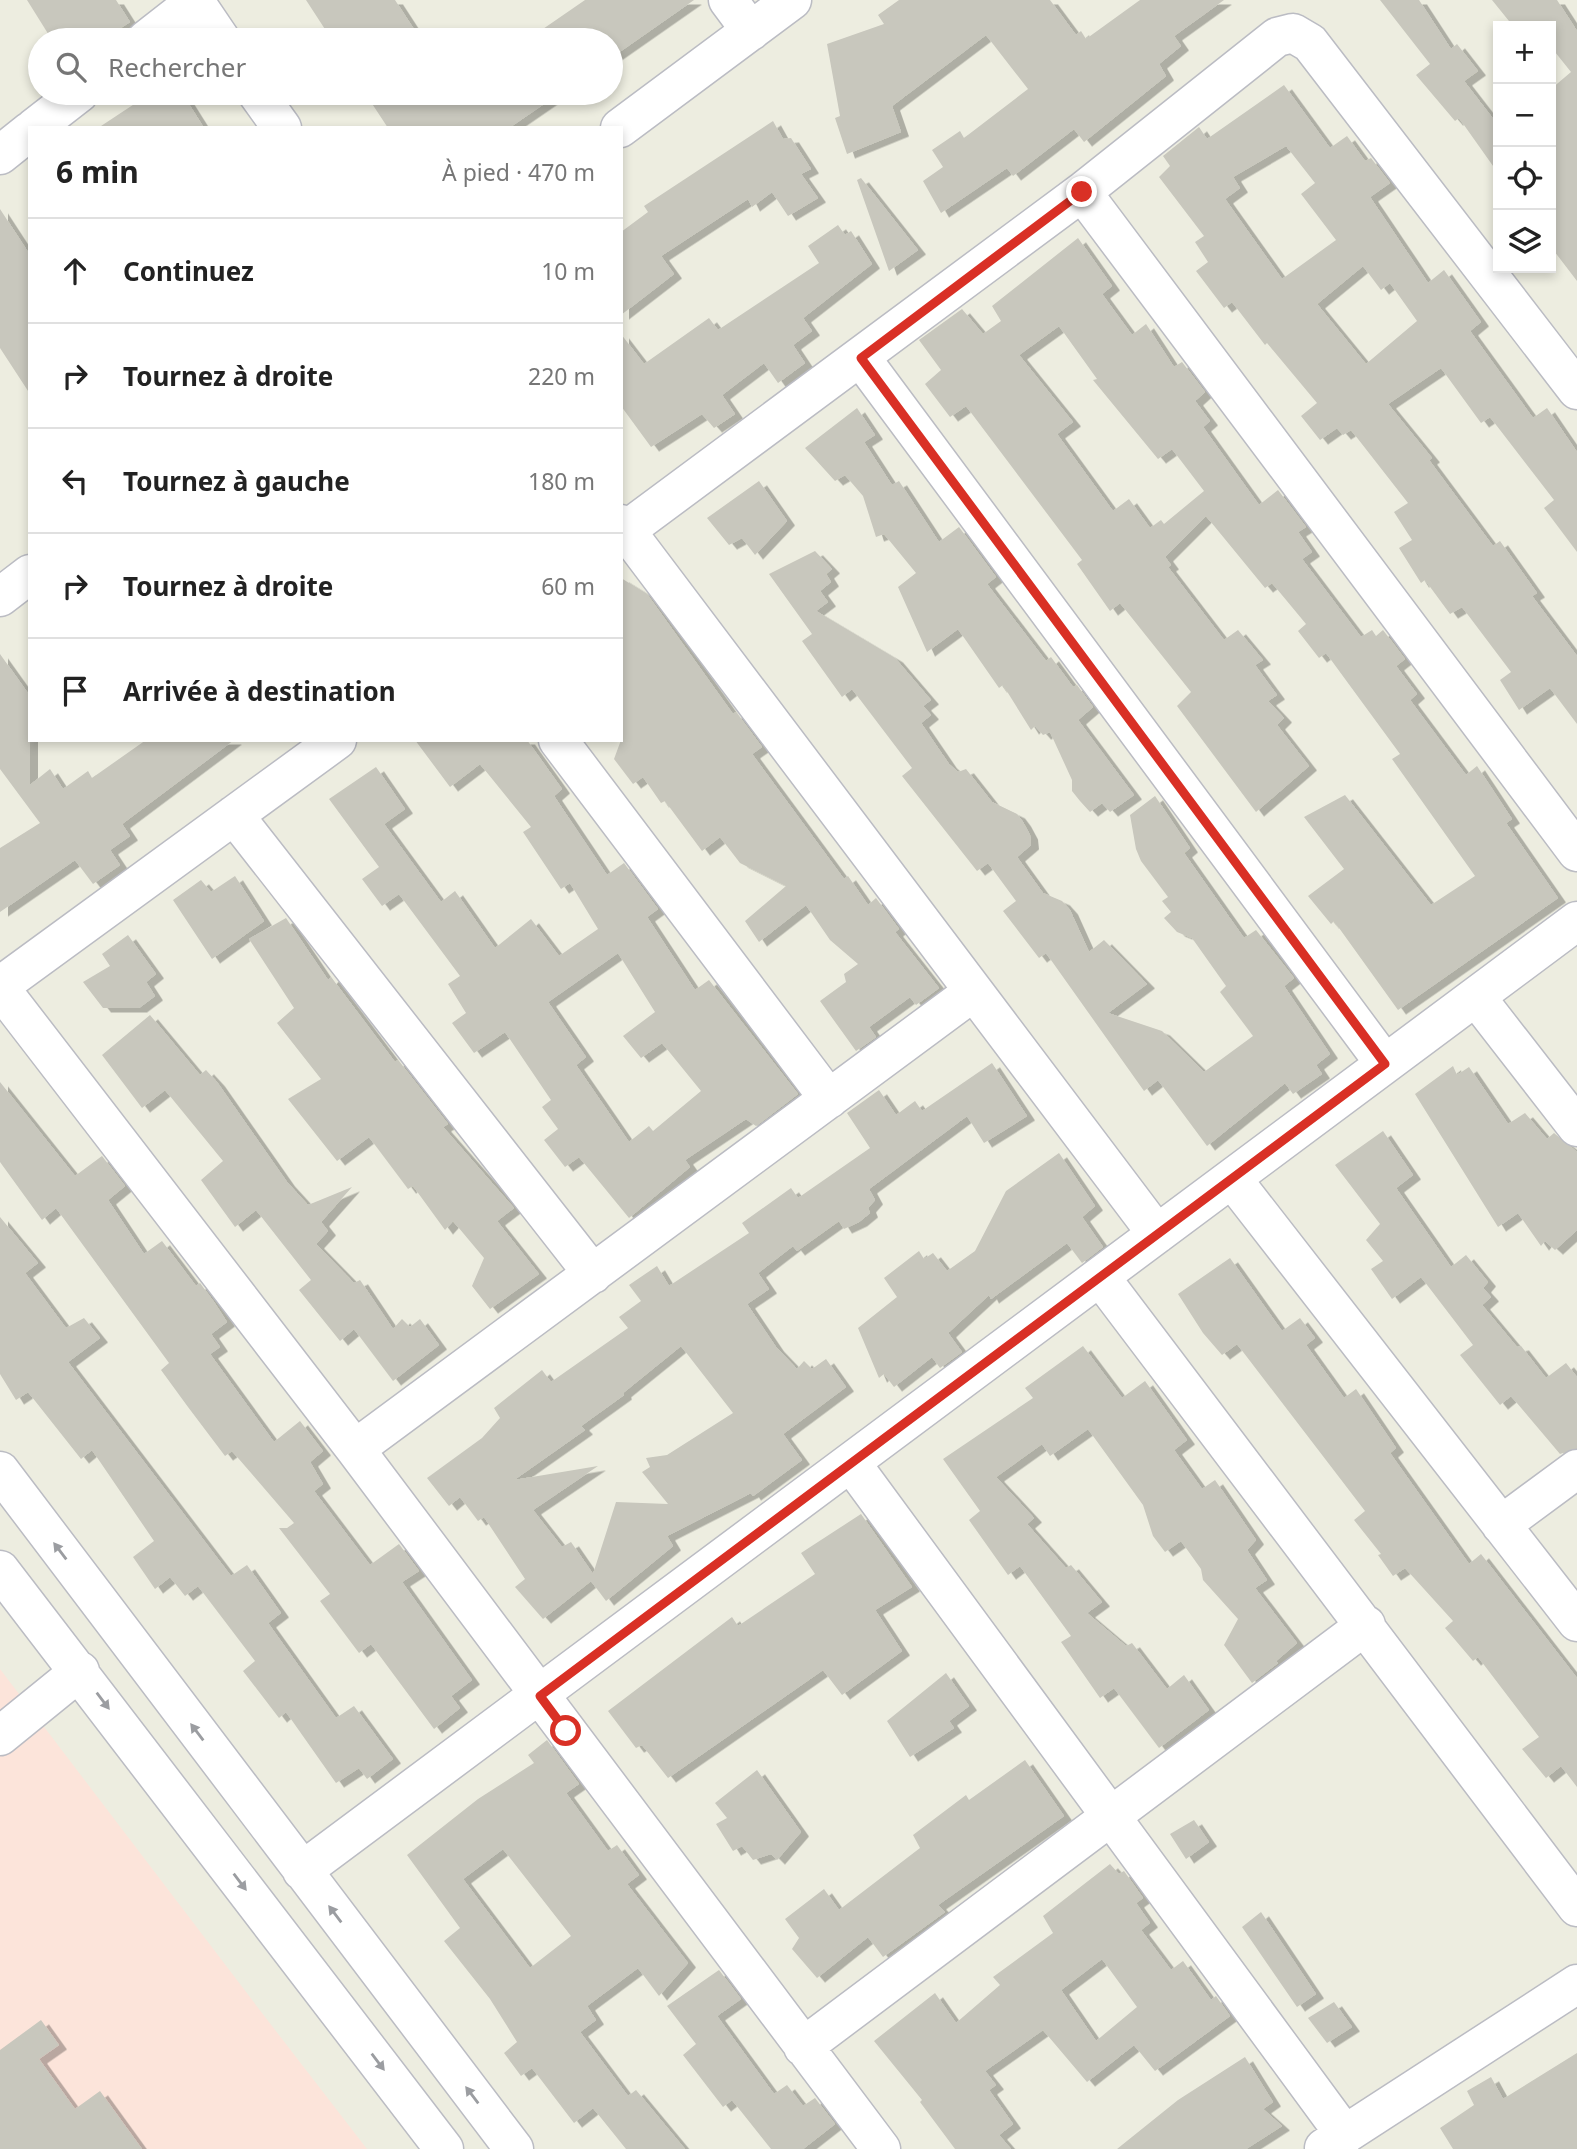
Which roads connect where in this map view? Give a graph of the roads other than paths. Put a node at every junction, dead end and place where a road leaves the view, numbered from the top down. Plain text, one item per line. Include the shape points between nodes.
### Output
1 (728, 0) edge
2 (792, 0) edge
3 (195, 1) edge
4 (161, 28) edge
5 (213, 28) edge
6 (751, 31) junction
7 (64, 105) edge
8 (266, 105) edge
9 (37, 126) edge
10 (281, 126) edge
11 (623, 126) edge
12 (28, 133) edge
13 (0, 155) edge
14 (1082, 192) junction
15 (861, 358) junction
16 (1577, 390) edge
17 (623, 529) edge
18 (28, 576) edge
19 (0, 597) edge
20 (334, 742) edge
21 (560, 742) edge
22 (234, 815) junction
23 (1577, 852) edge
24 (1577, 921) edge
25 (0, 987) edge
26 (973, 992) junction
27 (1476, 997) junction
28 (1385, 1064) junction
29 (829, 1099) junction
30 (1577, 1127) edge
31 (1233, 1180) junction
32 (1157, 1234) junction
33 (593, 1274) junction
34 (1101, 1279) junction
35 (355, 1449) junction
36 (851, 1463) junction
37 (1577, 1469) edge
38 (0, 1471) edge
39 (1501, 1525) junction
40 (0, 1570) edge
41 (1577, 1622) edge
42 (1366, 1625) junction
43 (80, 1671) junction
44 (540, 1696) junction
45 (0, 1736) edge
46 (1111, 1817) junction
47 (302, 1871) junction
48 (1577, 1907) edge
49 (1577, 1984) edge
50 (803, 2047) junction
51 (1334, 2142) edge
52 (444, 2149) edge
53 (514, 2149) edge
54 (881, 2149) edge

1 - 6 street
2 - 6 street
3 - 4 street
3 - 5 street
6 - 11 street
7 - 9 street
8 - 10 street
12 - 13 street
14 - 15 street
14 - 16 street via 1277,37 1302,35
14 - 23 street
15 - 17 street
15 - 28 street
17 - 26 street
18 - 19 street
20 - 22 street
21 - 29 street
22 - 25 street
22 - 33 street
24 - 27 street
25 - 35 street
26 - 29 street
26 - 32 street
27 - 28 street
27 - 30 street
28 - 31 street
29 - 33 street
31 - 32 street
31 - 39 street
32 - 34 street
33 - 35 street
34 - 36 street
34 - 42 street
35 - 44 street
36 - 44 street
36 - 46 street
37 - 39 street
47 -> 38 street
39 - 41 street
40 - 43 street
42 - 46 street
42 - 48 street
43 - 45 street
43 -> 52 street
44 - 47 street
44 - 50 street
46 - 50 street
46 - 51 street
53 -> 47 street
49 - 51 street
50 - 54 street

